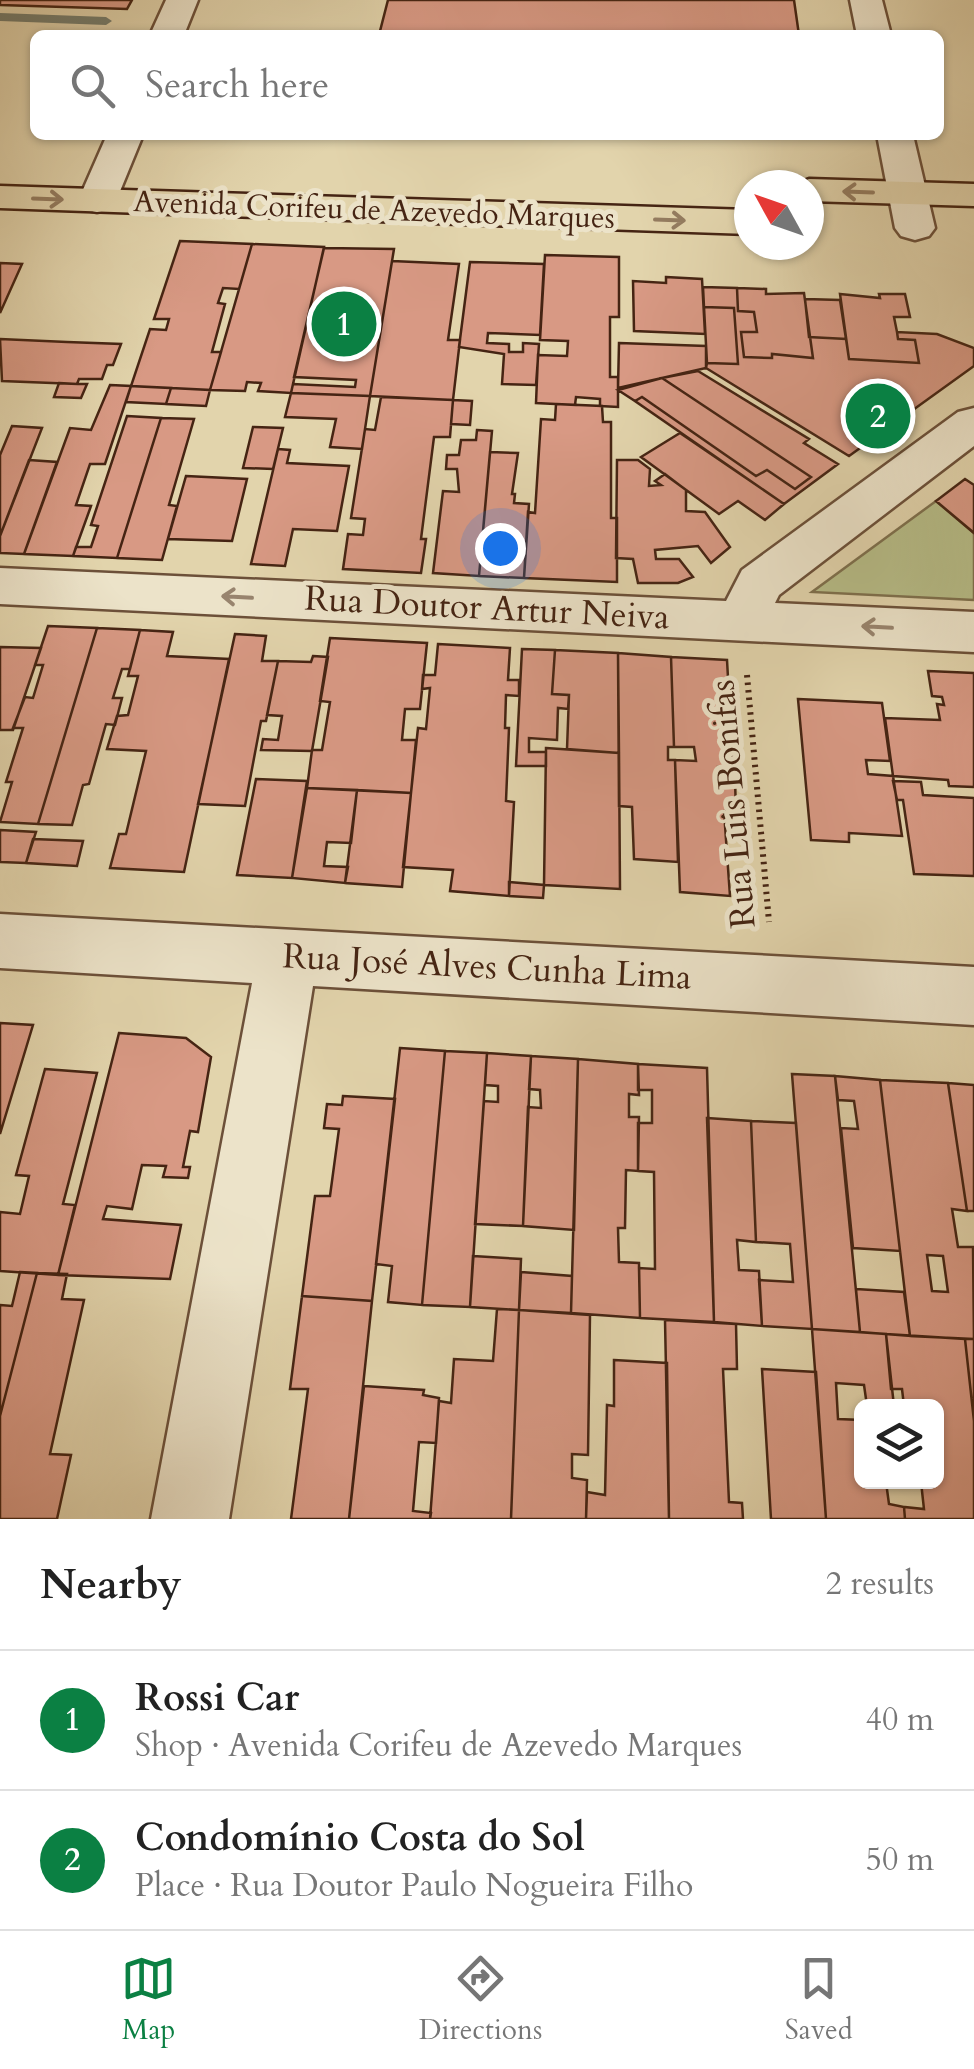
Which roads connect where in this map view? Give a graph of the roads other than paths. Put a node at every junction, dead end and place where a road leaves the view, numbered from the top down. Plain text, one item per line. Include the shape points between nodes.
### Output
1 (182, 0) edge
2 (866, 0) edge
3 (169, 30) edge
4 (873, 30) edge
5 (896, 140) edge
6 (0, 164) edge
7 (111, 168) edge
8 (734, 188) edge
9 (824, 193) edge
10 (974, 196) edge
11 (0, 197) edge
12 (912, 210) junction
13 (734, 221) edge
14 (824, 222) edge
15 (974, 230) edge
16 (974, 423) edge
17 (0, 586) edge
18 (742, 620) junction
19 (974, 632) edge
20 (0, 941) edge
21 (287, 956) junction
22 (974, 996) edge
23 (190, 1519) edge

1 - 3 street
2 - 4 street
5 - 12 street
6 - 7 main road, Avenida Corifeu de Azevedo Marques
7 - 8 main road, Avenida Corifeu de Azevedo Marques
11 -> 7 main road, Avenida Corifeu de Azevedo Marques
7 -> 13 main road, Avenida Corifeu de Azevedo Marques
12 -> 9 main road
10 - 12 main road
12 - 14 main road
12 - 15 main road
16 - 18 street via 760,583
18 -> 17 street, Rua Doutor Artur Neiva
19 -> 18 street, Rua Doutor Artur Neiva
20 - 21 street, Rua José Alves Cunha Lima
21 - 22 street, Rua José Alves Cunha Lima
21 - 23 street

